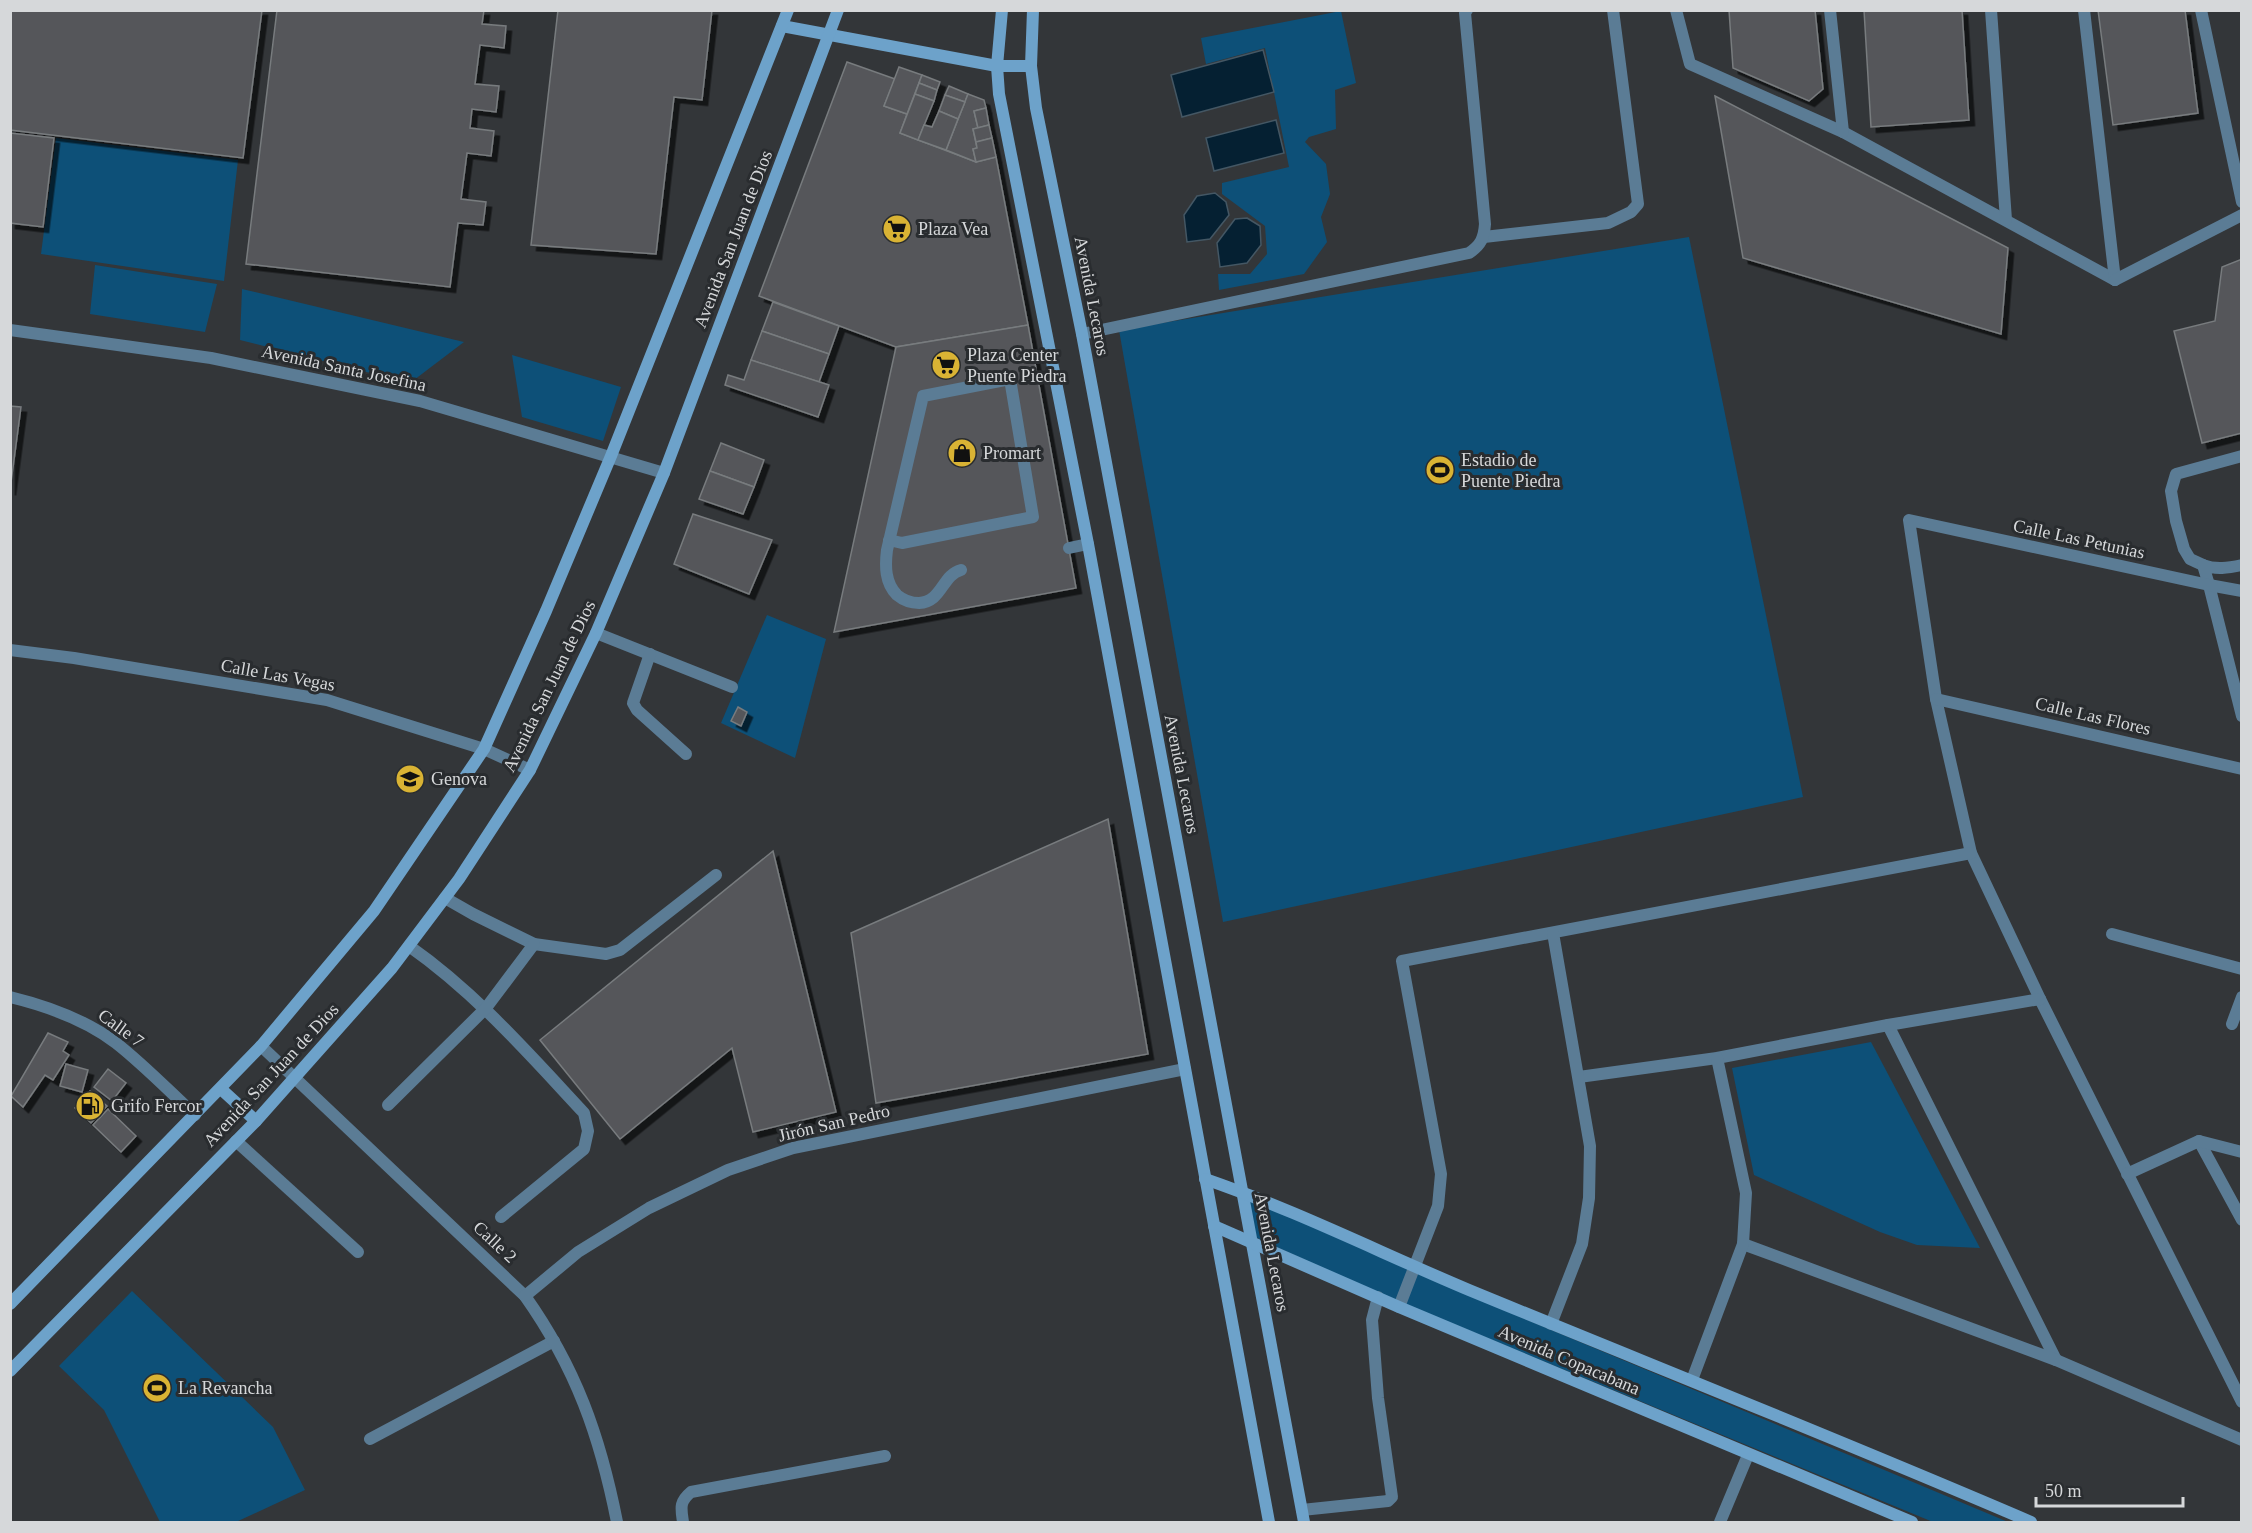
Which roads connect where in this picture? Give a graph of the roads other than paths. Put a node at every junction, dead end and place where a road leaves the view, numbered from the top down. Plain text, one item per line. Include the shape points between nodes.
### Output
1 (788, 10) edge
2 (838, 10) edge
3 (1002, 10) edge
4 (1033, 10) edge
5 (1467, 10) edge
6 (1613, 10) edge
7 (1676, 10) edge
8 (1830, 10) edge
9 (1991, 10) edge
10 (2084, 10) edge
11 (2201, 10) edge
12 (782, 26) junction
13 (830, 36) junction
14 (997, 66) junction
15 (1031, 66) junction
16 (1843, 132) junction
17 (2241, 202) edge
18 (2241, 215) edge
19 (2006, 220) junction
20 (1484, 237) junction
21 (2115, 280) junction
22 (10, 330) edge
23 (1082, 334) junction
24 (611, 456) junction
25 (2241, 456) edge
26 (664, 473) junction
27 (1088, 544) junction
28 (888, 545) junction
29 (1069, 548) dead end
30 (2203, 565) junction
31 (2241, 565) edge
32 (962, 570) dead end
33 (2209, 585) junction
34 (2241, 591) edge
35 (596, 633) junction
36 (10, 650) edge
37 (650, 654) junction
38 (732, 687) dead end
39 (1936, 699) junction
40 (2241, 716) edge
41 (484, 749) junction
42 (686, 754) dead end
43 (2241, 769) edge
44 (531, 770) junction
45 (1971, 853) junction
46 (716, 875) dead end
47 (445, 898) junction
48 (1552, 933) junction
49 (2112, 934) dead end
50 (534, 944) junction
51 (409, 946) junction
52 (2241, 969) edge
53 (2241, 997) edge
54 (10, 998) edge
55 (2040, 999) junction
56 (486, 1008) junction
57 (2232, 1024) dead end
58 (1888, 1025) junction
59 (261, 1046) junction
60 (1717, 1058) junction
61 (1185, 1069) junction
62 (1579, 1077) junction
63 (296, 1078) junction
64 (221, 1089) junction
65 (388, 1105) dead end
66 (195, 1115) junction
67 (256, 1121) junction
68 (236, 1141) junction
69 (2199, 1141) junction
70 (2241, 1152) edge
71 (2127, 1174) junction
72 (1205, 1179) junction
73 (1241, 1191) junction
74 (501, 1217) dead end
75 (2241, 1220) edge
76 (1214, 1226) junction
77 (1252, 1241) junction
78 (1743, 1244) junction
79 (358, 1252) dead end
80 (1414, 1267) junction
81 (525, 1296) junction
82 (1378, 1297) junction
83 (10, 1304) edge
84 (1399, 1307) junction
85 (1551, 1324) junction
86 (554, 1341) junction
87 (2056, 1360) junction
88 (10, 1371) edge
89 (1692, 1380) junction
90 (2241, 1402) edge
91 (370, 1439) dead end
92 (2241, 1440) edge
93 (1748, 1455) junction
94 (885, 1456) dead end
95 (1303, 1516) edge
96 (617, 1522) edge
97 (683, 1522) edge
98 (1269, 1522) edge
99 (1720, 1522) edge
100 (1912, 1522) edge
101 (2031, 1522) edge

1 - 12 main road, Avenida San Juan de Dios
2 - 13 main road, Avenida San Juan de Dios
3 - 14 main road
4 - 15 main road, Avenida Lecaros
5 - 20 street
6 - 20 street via 1638,204 1631,213 1608,223
7 - 16 street via 1690,64
8 - 16 street
9 - 19 street
10 - 21 street
11 - 17 street
12 - 13 main road
12 - 24 main road, Avenida San Juan de Dios
13 - 14 main road
13 - 26 main road, Avenida San Juan de Dios
14 - 15 main road
14 - 27 main road via 999,94
15 - 23 main road, Avenida Lecaros
16 - 19 street
18 - 21 street
19 - 21 street
20 - 23 street via 1469,253
22 - 24 street, Avenida Santa Josefina via 211,358 420,401
23 - 73 main road, Avenida Lecaros
24 - 26 street, Avenida Santa Josefina
24 - 41 main road, Avenida San Juan de Dios
25 - 30 street via 2176,474 2170,491 2184,549 2190,559
26 - 35 main road, Avenida San Juan de Dios
27 - 29 street
27 - 61 main road
28 - 28 street via 922,396 1010,380 1033,517
28 - 32 street via 886,574 892,590 915,603 934,598 952,574
30 - 31 street
30 - 33 street
33 - 34 street, Calle Las Petunias
33 - 39 street, Calle Las Petunias via 1909,520
33 - 40 street
35 - 37 street
35 - 44 main road, Avenida San Juan de Dios
36 - 41 street, Calle Las Vegas via 327,700
37 - 38 street
37 - 42 street via 633,703
39 - 43 street, Calle Las Flores
39 - 45 street
41 - 44 street, Calle Las Vegas
41 - 59 main road, Avenida San Juan de Dios via 374,911
44 - 47 main road, Avenida San Juan de Dios
45 - 48 street
45 - 55 street
46 - 50 street via 620,950 606,954
47 - 50 street
47 - 51 main road, Avenida San Juan de Dios
48 - 62 street
48 - 80 street via 1402,961 1441,1174 1438,1206
49 - 52 street
50 - 56 street
51 - 56 street
51 - 63 main road, Avenida San Juan de Dios
53 - 57 street
54 - 66 street, Calle 7 via 55,1011 97,1030
55 - 58 street
55 - 71 street
56 - 65 street
56 - 74 street via 584,1113 588,1131 584,1149
58 - 60 street
58 - 87 street
59 - 63 street, Calle 2
59 - 64 main road, Avenida San Juan de Dios
60 - 62 street
60 - 78 street via 1746,1193
61 - 72 main road
61 - 81 street, Jirón San Pedro via 793,1148 728,1170 649,1208 578,1252
62 - 85 street via 1590,1146 1589,1198 1582,1244
63 - 67 main road, Avenida San Juan de Dios
63 - 81 street, Calle 2
64 - 66 main road, Avenida San Juan de Dios
64 - 67 main road
66 - 83 main road, Avenida San Juan de Dios
67 - 68 main road, Avenida San Juan de Dios
68 - 79 street
68 - 88 main road, Avenida San Juan de Dios
69 - 70 street
69 - 71 street
69 - 75 street
71 - 90 street
72 - 73 main road
72 - 76 main road
73 - 77 main road, Avenida Lecaros
73 - 80 main road
76 - 77 main road, Avenida Copacabana
76 - 98 main road
77 - 82 main road, Avenida Copacabana
77 - 95 main road, Avenida Lecaros
78 - 87 street
78 - 89 street
80 - 84 street
80 - 85 main road
81 - 86 street, Calle 2
82 - 84 main road, Avenida Copacabana
82 - 95 street via 1372,1320 1392,1497 1388,1501
84 - 93 main road, Avenida Copacabana
85 - 89 main road
86 - 91 street
86 - 96 street, Calle 2 via 598,1441
87 - 92 street
89 - 101 main road
93 - 99 street
93 - 100 main road, Avenida Copacabana
94 - 97 street via 691,1492 680,1507

